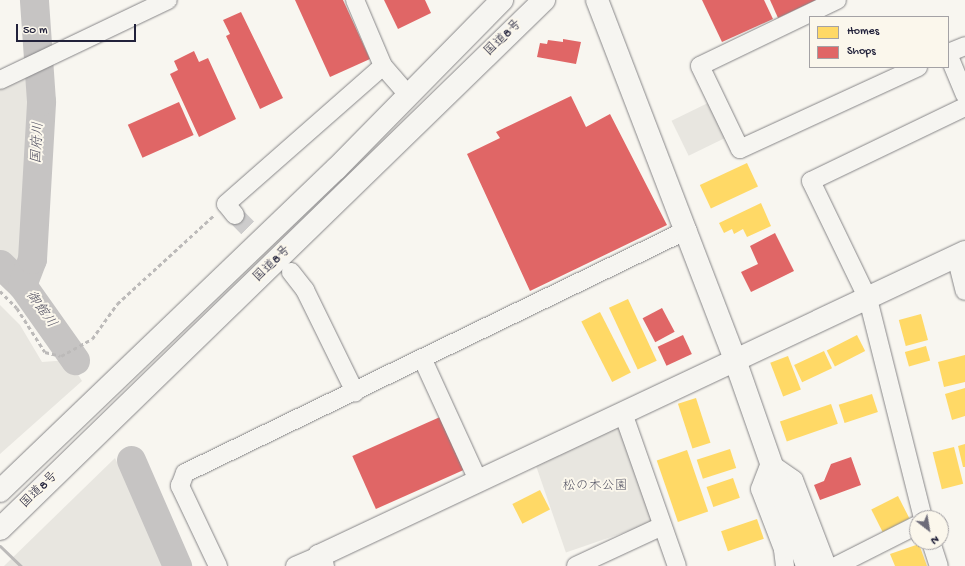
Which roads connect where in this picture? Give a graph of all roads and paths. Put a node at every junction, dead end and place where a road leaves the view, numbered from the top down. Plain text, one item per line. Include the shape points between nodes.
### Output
1 (168, 0) edge
2 (355, 0) edge
3 (502, 0) edge
4 (544, 0) edge
5 (597, 0) edge
6 (837, 0) edge
7 (965, 46) edge
8 (949, 54) edge
9 (949, 56) edge
10 (383, 66) junction
11 (916, 68) edge
12 (0, 80) edge
13 (407, 94) junction
14 (965, 95) edge
15 (965, 107) edge
16 (230, 210) joint
17 (686, 230) junction
18 (960, 254) edge
19 (291, 272) tunnel mouth
20 (0, 291) edge
21 (965, 291) edge
22 (868, 299) junction
23 (423, 360) junction
24 (735, 360) junction
25 (354, 392) junction
26 (623, 413) junction
27 (770, 464) junction
28 (478, 480) junction
29 (0, 491) edge
30 (921, 510) edge
31 (662, 526) junction
32 (2, 527) edge
33 (909, 529) edge
34 (934, 550) edge
35 (321, 561) edge
36 (218, 566) edge
37 (295, 566) edge
38 (576, 566) edge
39 (677, 566) edge
40 (785, 566) edge
41 (807, 566) edge
42 (827, 566) edge
43 (836, 566) edge
44 (939, 566) edge

1 - 12 street
2 - 10 street
3 - 13 main road, 国道8号
4 - 32 main road, 国道8号
5 - 17 main road
6 - 11 street via 700,66 740,149
7 - 8 street
9 - 14 street
10 - 13 street
10 - 16 street
13 - 29 main road, 国道8号 via 336,169
15 - 22 street via 811,180
16 - 20 path via 117,304 92,339 61,356 45,352 17,308
17 - 23 street
17 - 24 main road
18 - 21 street
18 - 22 main road
19 - 25 street via 305,290
22 - 24 main road
22 - 30 street
23 - 25 street
23 - 28 street
24 - 26 main road
24 - 27 main road
25 - 36 street via 182,477 180,486
26 - 28 main road
26 - 31 street
27 - 40 street via 760,489 783,548
27 - 41 main road
27 - 42 street via 794,480
28 - 35 main road
31 - 38 street
31 - 39 street
33 - 43 street
34 - 44 street
35 - 37 street

